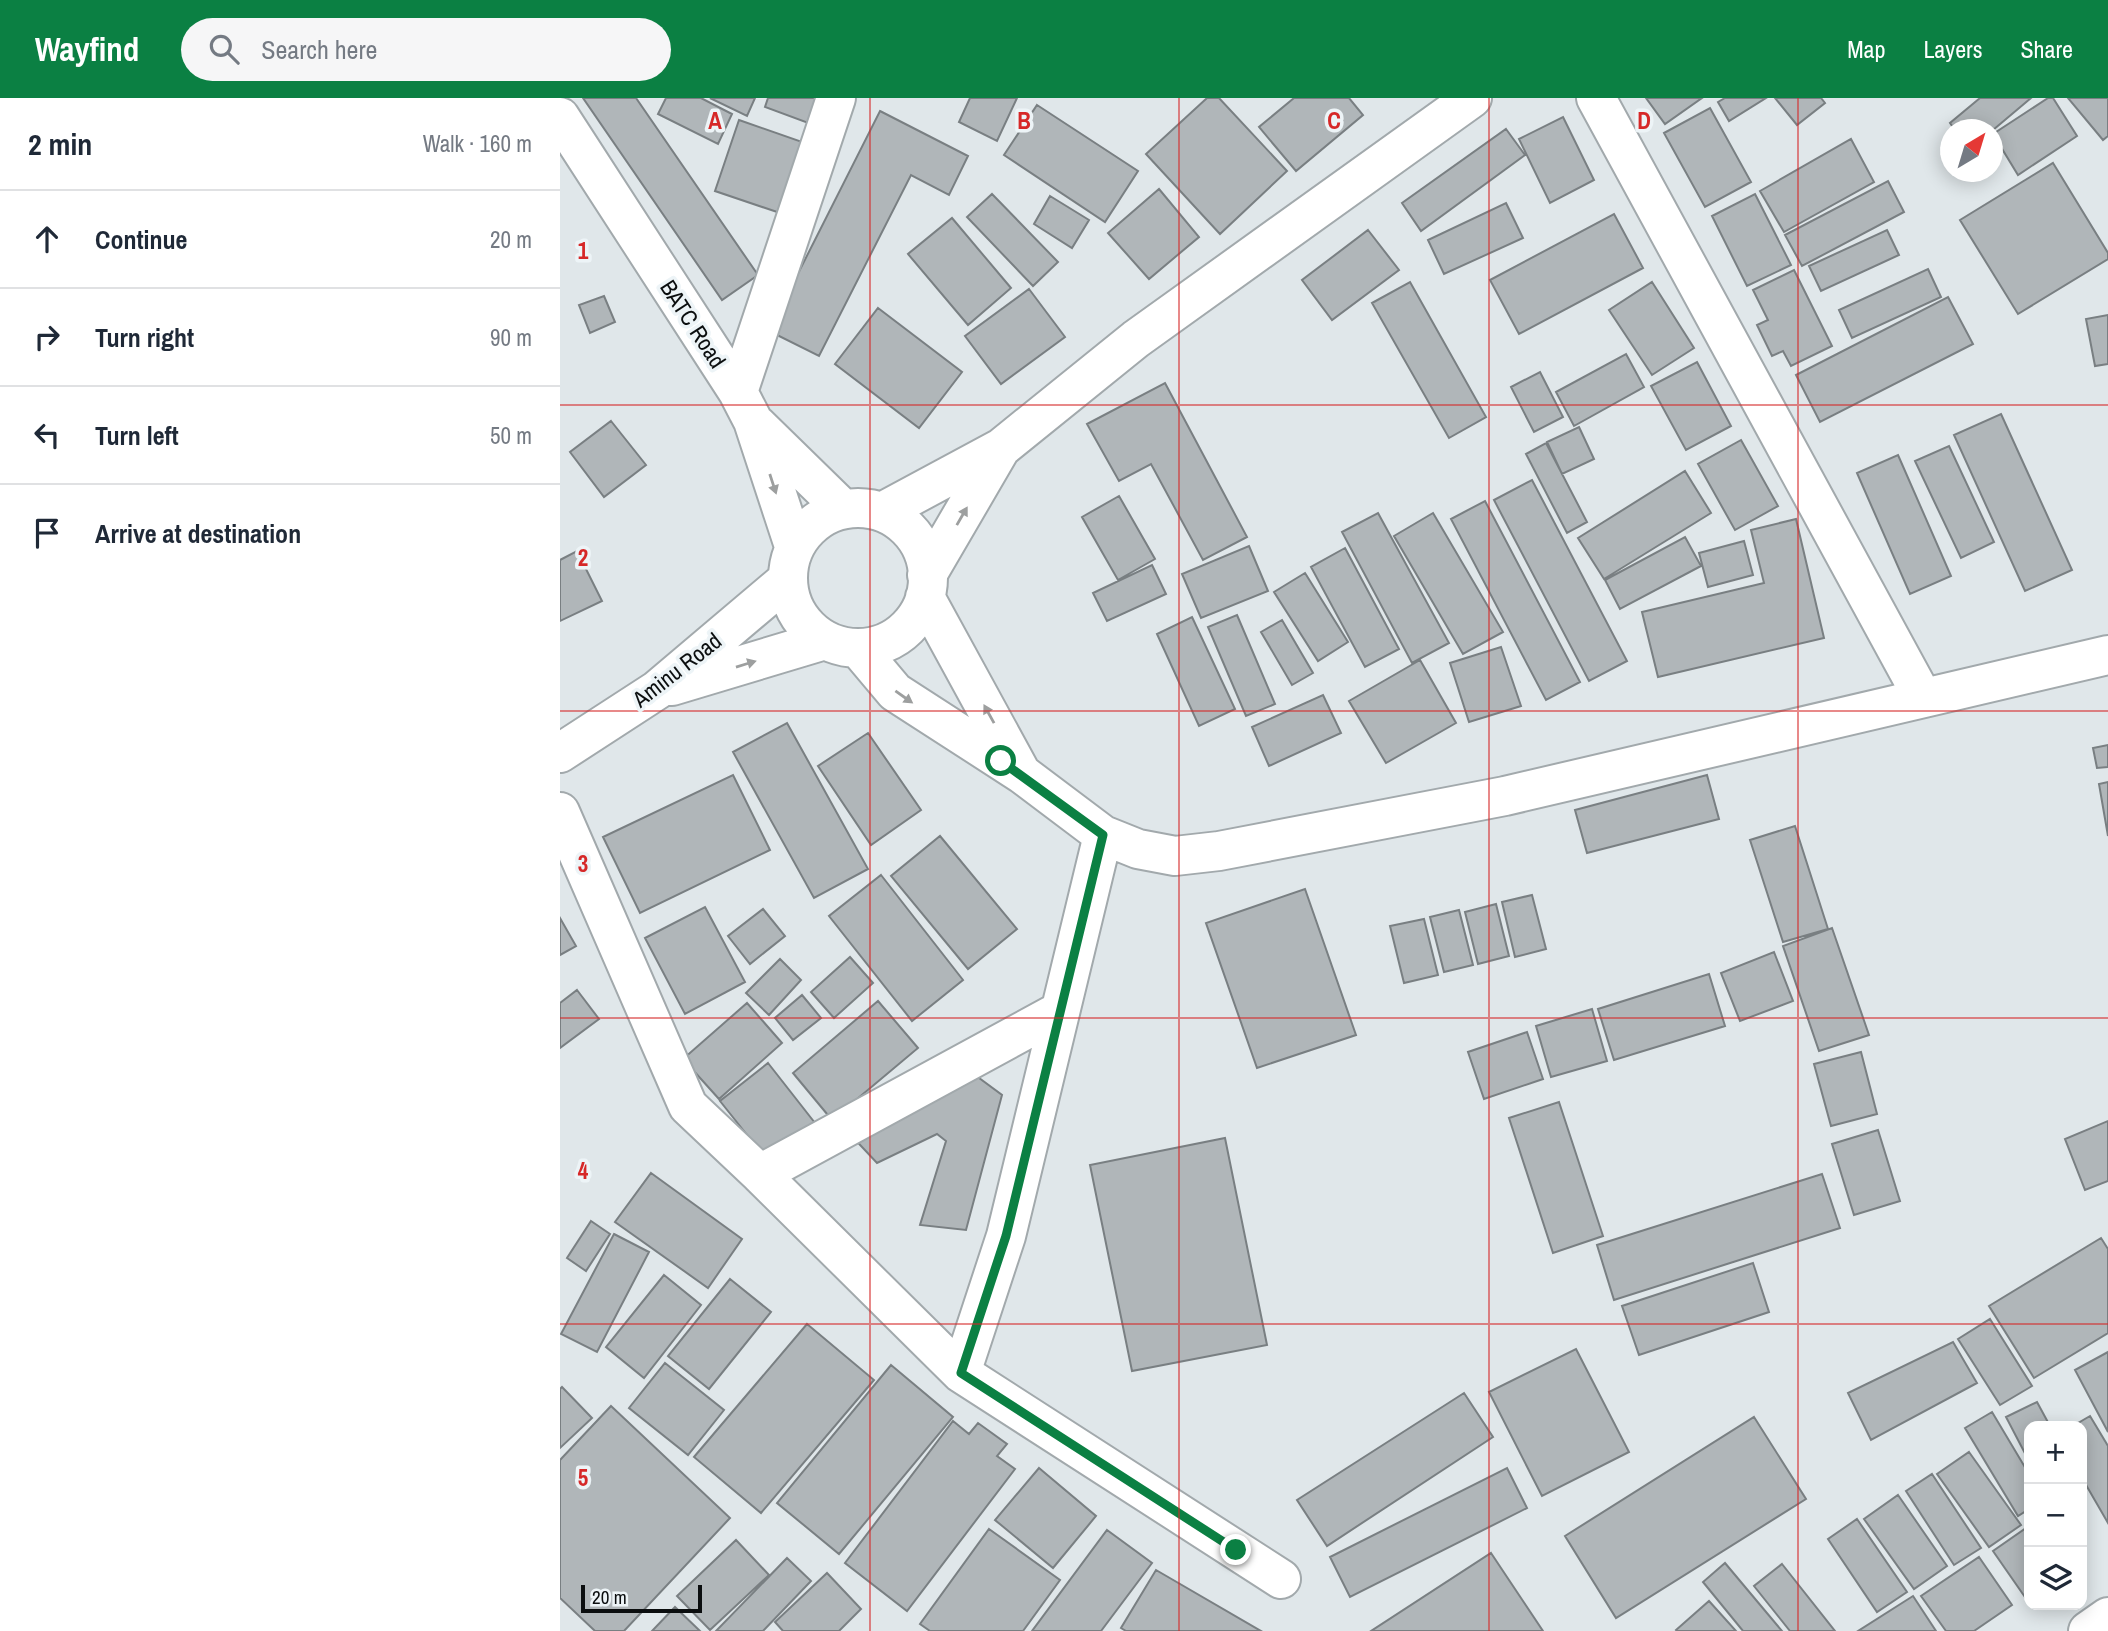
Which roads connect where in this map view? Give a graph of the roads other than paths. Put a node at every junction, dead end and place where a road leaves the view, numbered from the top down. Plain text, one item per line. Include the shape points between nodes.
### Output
1 (836, 98) edge
2 (1472, 98) edge
3 (1596, 98) edge
4 (560, 117) edge
5 (745, 407) junction
6 (1001, 448) junction
7 (844, 509) junction
8 (883, 512) junction
9 (791, 563) junction
10 (926, 586) junction
11 (841, 644) junction
12 (2108, 656) edge
13 (657, 690) junction
14 (1923, 698) junction
15 (560, 753) edge
16 (1022, 774) junction
17 (560, 812) edge
18 (1103, 835) junction
19 (1060, 1011) junction
20 (760, 1174) junction
21 (961, 1373) junction
22 (1281, 1579) dead end
23 (2108, 1617) edge
24 (2088, 1631) edge

1 - 5 street
2 - 6 street via 1136,339
3 - 14 street
4 - 5 street, BATC Road
5 - 7 street
5 -> 9 street, BATC Road
6 - 8 street
10 -> 6 street
7 - 8 street
7 - 9 street via 807,529
8 - 10 street via 915,537 924,555
9 - 11 street via 792,604 806,625
9 - 13 street, Aminu Road
10 - 11 street via 916,617 900,634 880,644
16 -> 10 street
13 -> 11 street
11 -> 16 street via 895,692
12 - 14 street
13 - 15 street, Aminu Road
14 - 18 street via 1505,796 1219,852 1175,856 1138,849
16 - 18 street
17 - 20 street via 688,1106
18 - 19 street
19 - 20 street
19 - 21 street via 1006,1236
20 - 21 street
21 - 22 street
23 - 24 street

